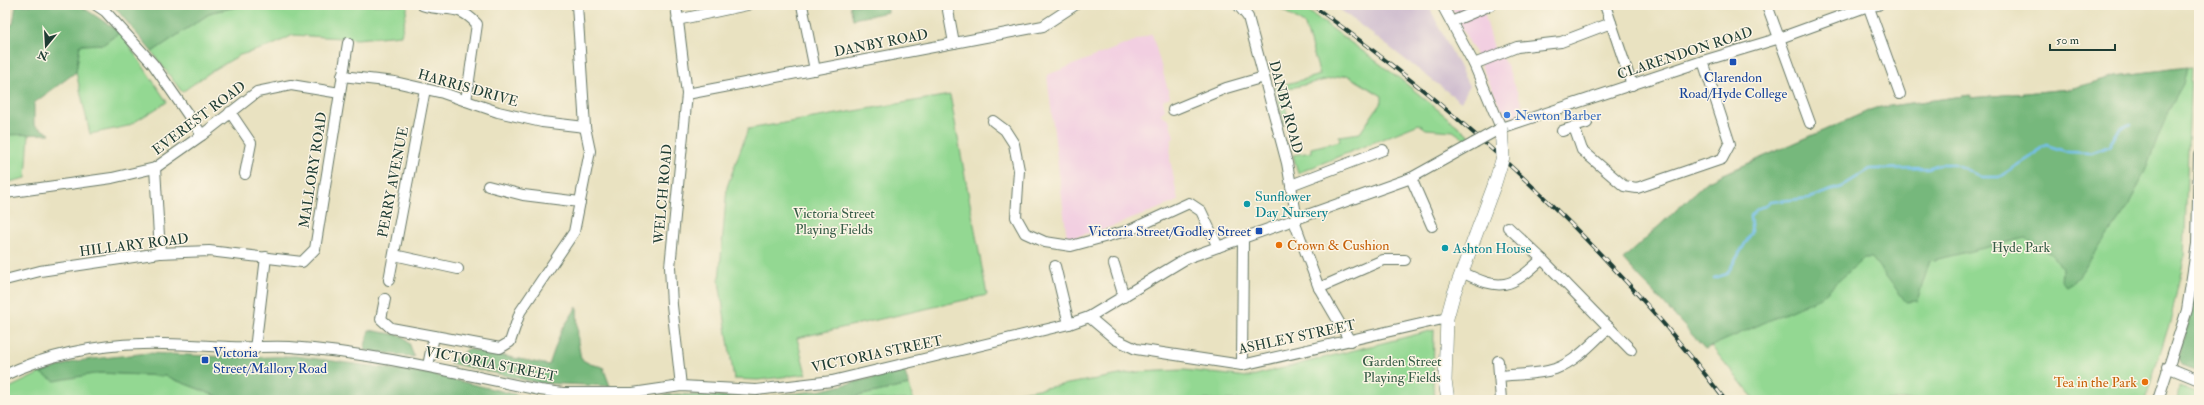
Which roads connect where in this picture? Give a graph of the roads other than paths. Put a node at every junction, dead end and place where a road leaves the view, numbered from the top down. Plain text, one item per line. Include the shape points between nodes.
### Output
1 (96, 5) edge
2 (422, 5) edge
3 (577, 5) edge
4 (676, 5) edge
5 (748, 5) edge
6 (802, 5) edge
7 (947, 5) edge
8 (1075, 5) edge
9 (1238, 5) edge
10 (1442, 5) edge
11 (1491, 5) edge
12 (1605, 5) edge
13 (1767, 5) edge
14 (1872, 5) edge
15 (677, 20) junction
16 (1451, 22) junction
17 (1611, 23) junction
18 (1780, 38) junction
19 (348, 43) dead end
20 (954, 43) junction
21 (1703, 61) junction
22 (1474, 64) junction
23 (815, 70) junction
24 (342, 76) junction
25 (1264, 77) junction
26 (1632, 84) junction
27 (425, 89) junction
28 (340, 93) junction
29 (687, 94) junction
30 (1900, 94) dead end
31 (466, 101) junction
32 (1173, 110) dead end
33 (230, 112) junction
34 (993, 121) dead end
35 (1587, 123) dead end
36 (1810, 123) dead end
37 (585, 127) junction
38 (1574, 127) junction
39 (1501, 128) junction
40 (1562, 130) dead end
41 (202, 135) junction
42 (1383, 150) dead end
43 (2199, 155) edge
44 (155, 168) junction
45 (245, 174) dead end
46 (1412, 178) junction
47 (1291, 185) junction
48 (488, 186) dead end
49 (5, 193) edge
50 (580, 202) junction
51 (1295, 220) junction
52 (1432, 226) dead end
53 (1508, 226) dead end
54 (1243, 238) junction
55 (1218, 247) junction
56 (160, 254) junction
57 (394, 255) junction
58 (266, 257) junction
59 (1542, 259) junction
60 (1405, 260) dead end
61 (1114, 264) dead end
62 (1055, 266) dead end
63 (458, 269) dead end
64 (1462, 272) junction
65 (5, 280) edge
66 (389, 280) dead end
67 (1319, 288) junction
68 (1124, 297) junction
69 (385, 299) dead end
70 (1090, 317) junction
71 (1447, 318) junction
72 (1069, 324) junction
73 (1609, 327) junction
74 (434, 336) junction
75 (1350, 341) junction
76 (255, 349) junction
77 (1631, 350) dead end
78 (1498, 361) dead end
79 (1242, 365) junction
80 (428, 366) junction
81 (2167, 367) junction
82 (5, 375) edge
83 (1499, 376) junction
84 (2199, 380) edge
85 (681, 386) junction
86 (586, 396) edge
87 (1448, 400) edge
88 (1501, 400) edge
89 (2158, 400) edge

1 - 41 street via 105,11 153,64
2 - 31 street via 467,13 477,24
3 - 37 street
4 - 15 street, WELCH ROAD
5 - 15 street
6 - 23 street
7 - 20 street
8 - 20 street, DANBY ROAD via 1043,26
9 - 25 street, DANBY ROAD via 1248,17
10 - 16 street
11 - 16 street
12 - 17 street
13 - 18 street
14 - 18 street, CLARENDON ROAD
14 - 30 street
15 - 29 street, WELCH ROAD
16 - 22 street
17 - 22 street via 1561,42 1517,47
17 - 26 street
18 - 21 street, CLARENDON ROAD
18 - 36 street
19 - 24 street, MALLORY ROAD
20 - 23 street, DANBY ROAD
21 - 26 street, CLARENDON ROAD
21 - 38 street via 1730,144 1722,159 1638,188 1630,188 1619,182 1582,150
22 - 39 street
23 - 29 street, DANBY ROAD
24 - 27 street, HARRIS DRIVE via 395,82
24 - 28 street, MALLORY ROAD
25 - 32 street via 1226,88
25 - 47 street, DANBY ROAD
26 - 39 street, CLARENDON ROAD
27 - 31 street, HARRIS DRIVE
27 - 57 street, PERRY AVENUE
28 - 33 street, EVEREST ROAD via 291,85 256,92
28 - 58 street, MALLORY ROAD via 315,249 302,262
29 - 85 street, WELCH ROAD via 670,267
31 - 37 street, HARRIS DRIVE via 498,112 542,122
33 - 41 street, EVEREST ROAD
33 - 45 street via 251,143
34 - 55 street via 1006,130 1014,144 1019,170 1016,217 1025,233 1046,242 1071,246 1130,230 1189,203 1201,211
35 - 38 street
37 - 50 street via 590,151
38 - 40 street
39 - 46 street, VICTORIA STREET, bridge
39 - 64 street, bridge via 1503,157
41 - 44 street, EVEREST ROAD
42 - 47 street
43 - 81 street via 2197,244 2187,310
44 - 49 street, EVEREST ROAD via 112,178
44 - 56 street
46 - 51 street, VICTORIA STREET
46 - 52 street
47 - 51 street, DANBY ROAD
48 - 50 street via 523,195
50 - 74 street via 574,232 520,312 510,342 500,348
51 - 54 street, VICTORIA STREET
51 - 67 street, DANBY ROAD
53 - 59 street
54 - 55 street, VICTORIA STREET
54 - 79 street
55 - 68 street, VICTORIA STREET via 1187,258
56 - 58 street, HILLARY ROAD via 209,251
56 - 65 street, HILLARY ROAD via 48,270
57 - 63 street
57 - 66 street, PERRY AVENUE
58 - 76 street
59 - 64 street via 1521,278 1501,285 1484,283
59 - 73 street
60 - 67 street via 1383,260
61 - 68 street
62 - 72 street
64 - 71 street
67 - 75 street, DANBY ROAD
68 - 70 street, VICTORIA STREET
69 - 74 street via 381,319 391,328
70 - 72 street, VICTORIA STREET
70 - 79 street, ASHLEY STREET via 1115,339 1136,349
71 - 75 street, ASHLEY STREET
71 - 87 street via 1444,381
72 - 85 street, VICTORIA STREET via 832,381 756,390
73 - 77 street
73 - 83 street via 1584,352 1555,368
74 - 80 street
75 - 79 street, ASHLEY STREET
76 - 80 street, VICTORIA STREET via 288,347
76 - 82 street, VICTORIA STREET via 143,344 106,346 28,364
78 - 83 street
80 - 86 street, VICTORIA STREET via 540,390
81 - 84 street
81 - 89 street
83 - 88 street
85 - 86 street, VICTORIA STREET

